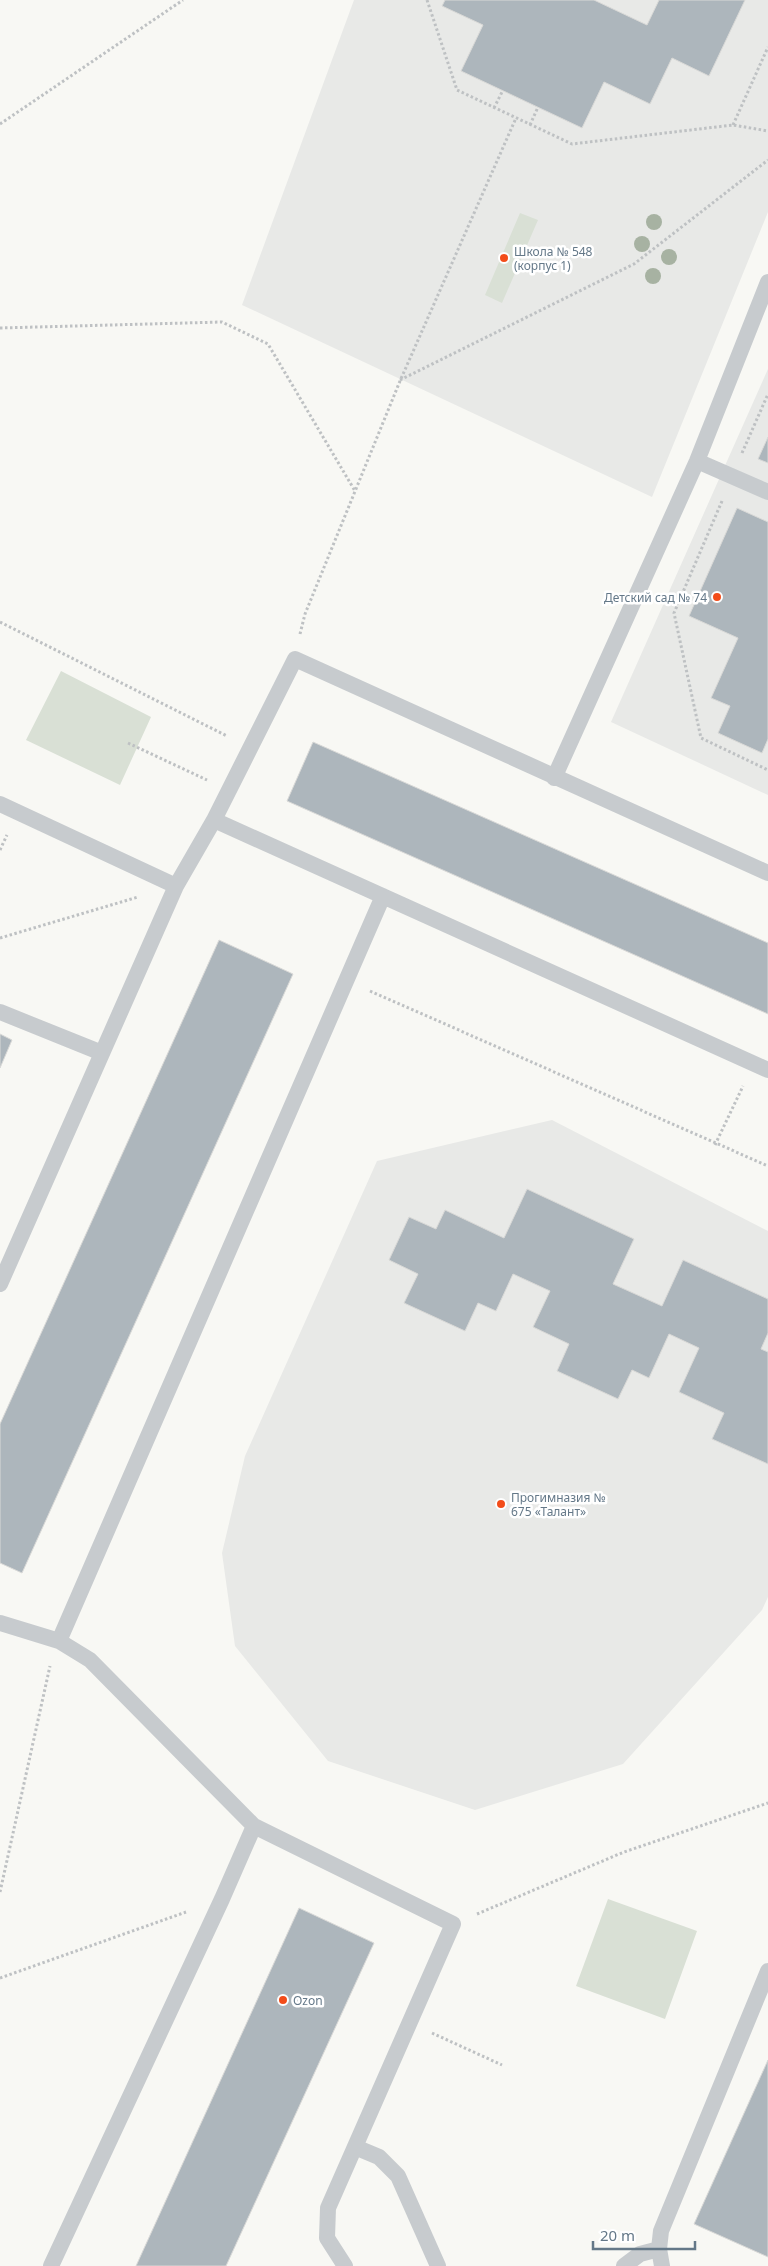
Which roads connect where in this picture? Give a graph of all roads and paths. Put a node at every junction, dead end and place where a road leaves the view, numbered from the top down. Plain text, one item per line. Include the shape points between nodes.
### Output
1 (183, 0) edge
2 (427, 0) edge
3 (768, 47) edge
4 (503, 90) dead end
5 (538, 107) dead end
6 (494, 108) junction
7 (516, 118) junction
8 (0, 124) edge
9 (530, 125) junction
10 (733, 125) junction
11 (768, 131) edge
12 (768, 160) edge
13 (768, 282) edge
14 (0, 328) edge
15 (400, 381) junction
16 (768, 394) edge
17 (697, 461) junction
18 (732, 476) junction
19 (355, 491) junction
20 (768, 492) edge
21 (0, 622) edge
22 (295, 659) junction
23 (128, 743) dead end
24 (250, 748) junction
25 (768, 770) edge
26 (554, 778) junction
27 (229, 790) junction
28 (0, 804) edge
29 (214, 820) junction
30 (768, 873) edge
31 (176, 886) junction
32 (383, 896) junction
33 (0, 938) edge
34 (346, 981) junction
35 (0, 1012) edge
36 (102, 1053) junction
37 (761, 1067) edge
38 (715, 1144) junction
39 (768, 1166) edge
40 (0, 1284) edge
41 (0, 1623) edge
42 (59, 1641) junction
43 (768, 1803) edge
44 (254, 1826) junction
45 (0, 1892) edge
46 (222, 1899) junction
47 (453, 1924) junction
48 (768, 1972) edge
49 (0, 1978) edge
50 (410, 2023) junction
51 (502, 2065) dead end
52 (355, 2148) junction
53 (659, 2249) junction
54 (51, 2266) edge
55 (345, 2266) edge
56 (438, 2266) edge
57 (624, 2266) edge
58 (662, 2266) edge

1 - 8 path
2 - 6 path via 457,90
3 - 10 path
4 - 6 path
5 - 9 path
6 - 7 path
7 - 9 path
7 - 15 path
9 - 10 path via 572,144
10 - 11 path
12 - 15 path via 634,264
13 - 17 lane
14 - 19 path via 222,322 268,344
15 - 19 path
16 - 18 path
17 - 18 lane
17 - 26 lane
18 - 20 lane
18 - 25 path via 674,613 701,738
19 - 22 path via 305,614
21 - 24 path
22 - 24 lane
22 - 26 lane
23 - 27 path
24 - 27 lane
26 - 30 lane
27 - 29 lane
28 - 31 lane
29 - 31 lane
29 - 32 lane
31 - 33 path
31 - 36 lane
32 - 34 lane
32 - 37 lane
34 - 38 path
34 - 42 lane
35 - 36 lane
36 - 40 lane
37 - 38 path
38 - 39 path
41 - 42 lane
42 - 44 lane via 90,1660
42 - 45 path via 48,1671
43 - 47 path via 624,1852
44 - 46 lane
44 - 47 lane
46 - 49 path
46 - 54 lane
47 - 50 lane
48 - 53 lane via 661,2231
50 - 51 path
50 - 52 lane
52 - 55 lane via 328,2208 327,2238
52 - 56 lane via 379,2157 398,2176
53 - 57 lane via 640,2254
53 - 58 lane

